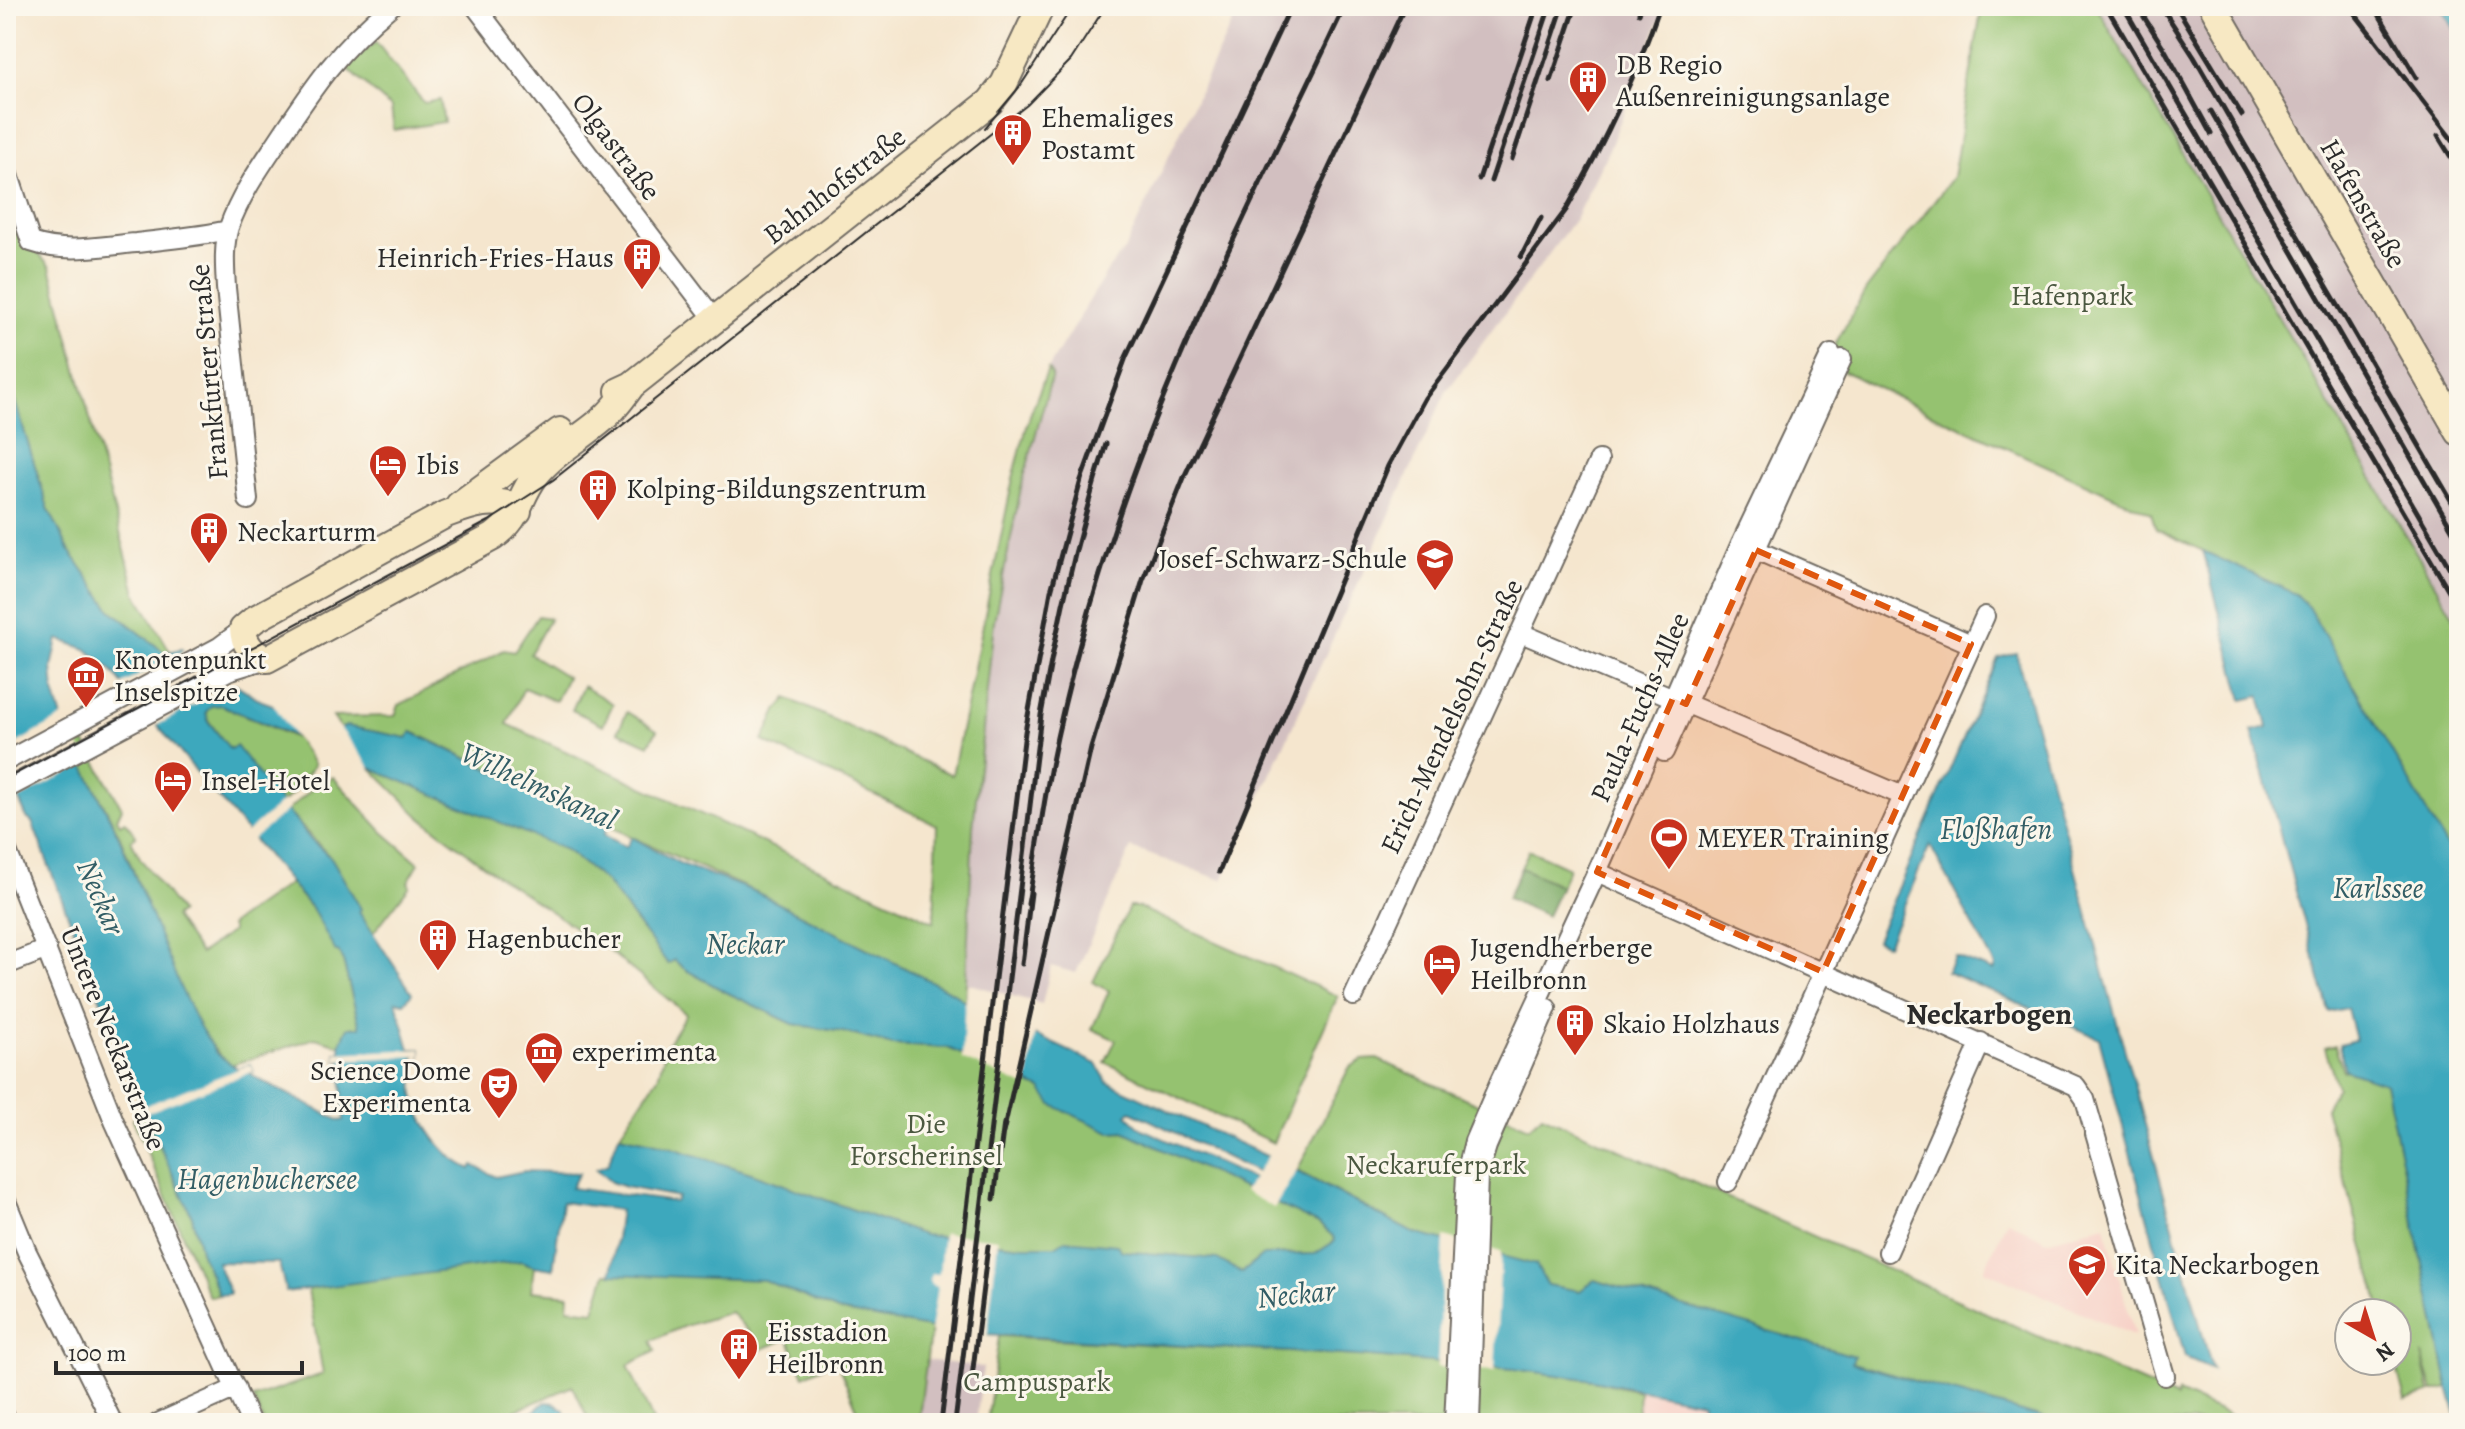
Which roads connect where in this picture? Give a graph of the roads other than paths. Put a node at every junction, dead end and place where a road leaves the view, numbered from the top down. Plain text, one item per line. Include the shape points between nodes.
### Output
1 (391, 6) edge
2 (475, 6) edge
3 (1041, 6) edge
4 (2213, 6) edge
5 (6, 166) edge
6 (228, 230) junction
7 (715, 320) junction
8 (1836, 356) dead end
9 (632, 385) junction
10 (2459, 432) edge
11 (534, 451) junction
12 (1599, 460) dead end
13 (248, 500) dead end
14 (506, 506) junction
15 (446, 514) junction
16 (1748, 547) junction
17 (1985, 616) dead end
18 (249, 624) junction
19 (1521, 633) junction
20 (1971, 644) junction
21 (267, 659) junction
22 (1680, 701) junction
23 (6, 761) edge
24 (6, 789) edge
25 (1903, 796) junction
26 (6, 848) edge
27 (1603, 874) junction
28 (47, 949) junction
29 (6, 965) edge
30 (1823, 972) junction
31 (1354, 996) dead end
32 (1981, 1042) junction
33 (1472, 1175) junction
34 (1728, 1182) dead end
35 (6, 1201) edge
36 (1888, 1252) dead end
37 (2165, 1376) dead end
38 (236, 1388) junction
39 (6, 1418) edge
40 (9, 1423) edge
41 (113, 1423) edge
42 (158, 1423) edge
43 (251, 1423) edge
44 (1454, 1423) edge
45 (1470, 1423) edge

1 - 6 street, Frankfurter Straße via 326,69 249,185
2 - 7 street, Olgastraße
3 - 7 street, Bahnhofstraße via 990,102
4 - 10 street, Hafenstraße
5 - 6 street via 31,242 47,247 78,249
6 - 13 street, Frankfurter Straße via 226,288
7 - 9 street, Bahnhofstraße
8 - 16 street, Paula-Fuchs-Allee
9 - 11 street, Bahnhofstraße via 592,406
9 - 14 street, Bahnhofstraße via 603,419
11 - 14 street, Bahnhofstraße
11 - 15 street, Bahnhofstraße
12 - 19 street, Erich-Mendelsohn-Straße
14 - 15 street, Bahnhofstraße
14 - 21 street, Bahnhofstraße via 511,523 493,537
15 - 18 street, Bahnhofstraße
16 - 20 street
16 - 22 street, Paula-Fuchs-Allee
17 - 20 street
18 - 21 street via 251,649
18 - 23 street via 203,656
19 - 22 street
19 - 31 street, Erich-Mendelsohn-Straße
20 - 25 street
21 - 24 street via 228,671
22 - 25 street
22 - 27 street, Paula-Fuchs-Allee
25 - 30 street
26 - 28 street, Untere Neckarstraße
27 - 30 street
27 - 33 street, Paula-Fuchs-Allee via 1505,1086
28 - 29 street
28 - 38 street, Untere Neckarstraße via 114,1121
30 - 32 street
30 - 34 street
32 - 36 street
32 - 37 street via 2076,1086 2085,1099
33 - 44 street
33 - 45 street
35 - 41 street
38 - 42 street
38 - 43 street, Untere Neckarstraße
39 - 40 street

